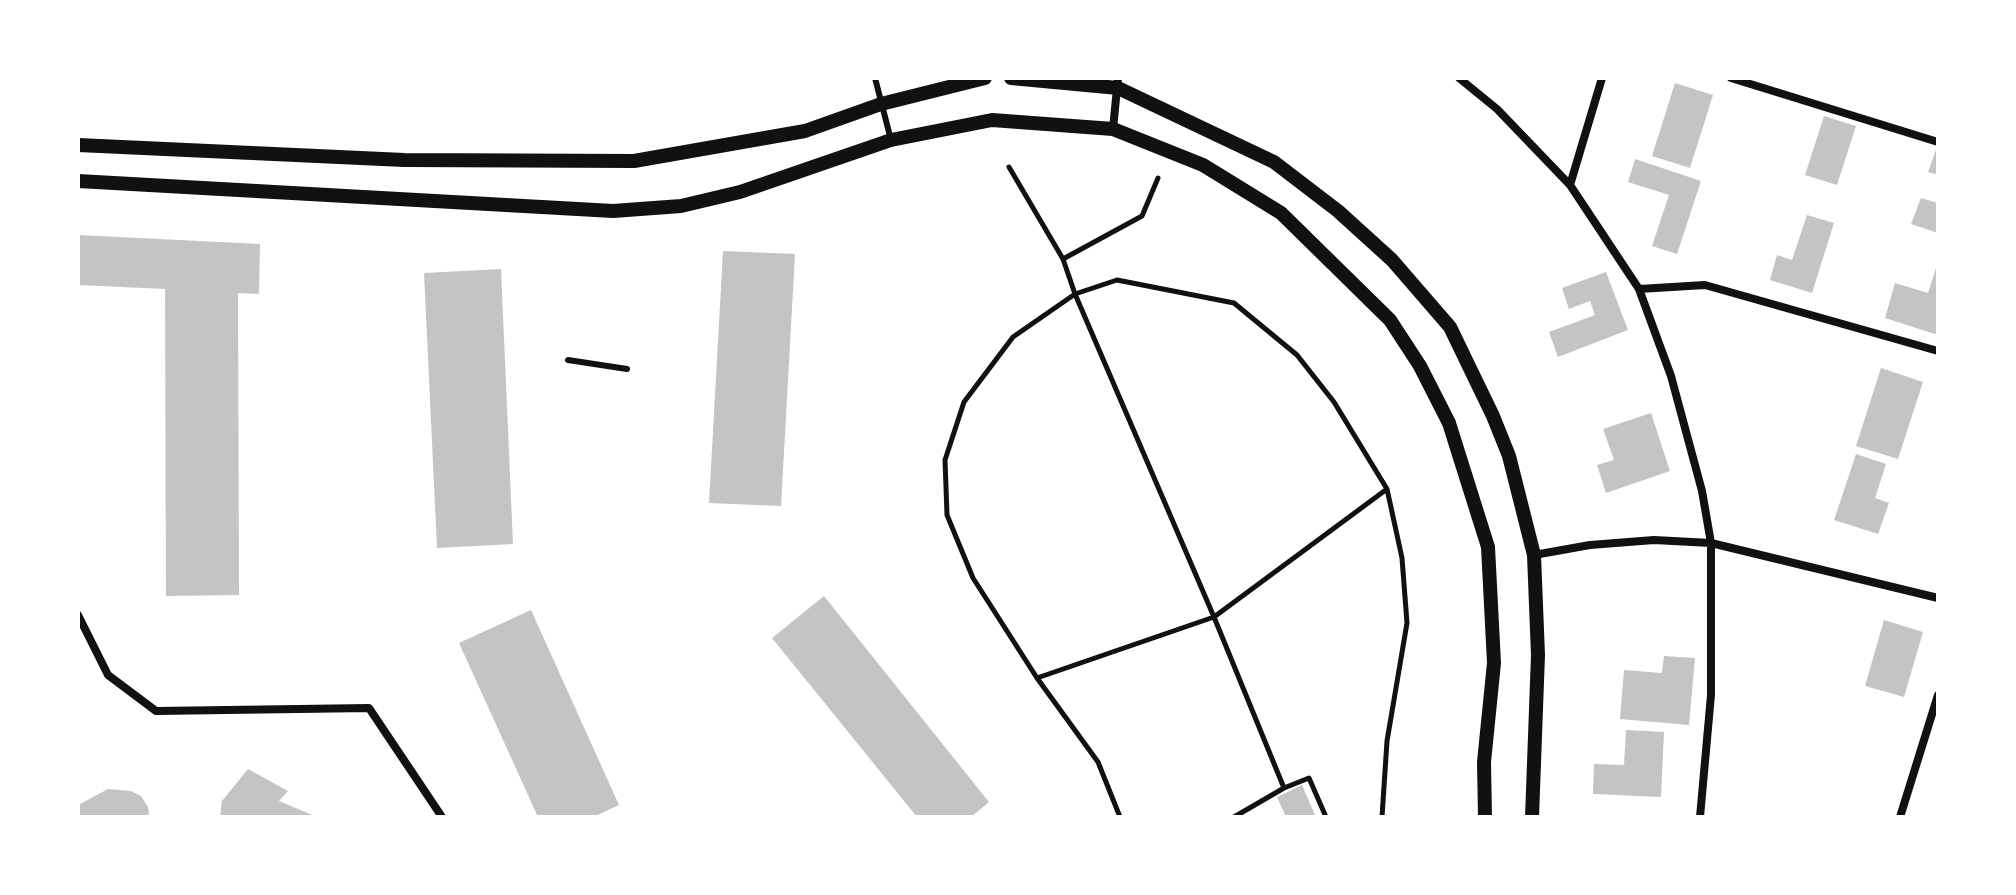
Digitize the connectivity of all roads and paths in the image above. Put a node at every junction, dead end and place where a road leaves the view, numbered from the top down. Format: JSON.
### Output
{"nodes":[{"id":1,"x":875,"y":78,"type":"edge"},
{"id":2,"x":985,"y":78,"type":"edge"},
{"id":3,"x":1011,"y":78,"type":"edge"},
{"id":4,"x":1459,"y":78,"type":"edge"},
{"id":5,"x":1602,"y":78,"type":"edge"},
{"id":6,"x":1731,"y":78,"type":"edge"},
{"id":7,"x":1118,"y":83,"type":"edge"},
{"id":8,"x":881,"y":104,"type":"junction"},
{"id":9,"x":1113,"y":129,"type":"junction"},
{"id":10,"x":891,"y":140,"type":"junction"},
{"id":11,"x":1938,"y":142,"type":"edge"},
{"id":12,"x":78,"y":145,"type":"edge"},
{"id":13,"x":1009,"y":167,"type":"dead end"},
{"id":14,"x":1158,"y":178,"type":"dead end"},
{"id":15,"x":78,"y":181,"type":"edge"},
{"id":16,"x":1570,"y":185,"type":"junction"},
{"id":17,"x":1063,"y":259,"type":"junction"},
{"id":18,"x":1639,"y":289,"type":"junction"},
{"id":19,"x":1075,"y":294,"type":"junction"},
{"id":20,"x":1938,"y":351,"type":"edge"},
{"id":21,"x":568,"y":360,"type":"dead end"},
{"id":22,"x":627,"y":369,"type":"dead end"},
{"id":23,"x":1387,"y":489,"type":"junction"},
{"id":24,"x":1711,"y":543,"type":"junction"},
{"id":25,"x":1534,"y":555,"type":"junction"},
{"id":26,"x":1938,"y":598,"type":"edge"},
{"id":27,"x":78,"y":615,"type":"edge"},
{"id":28,"x":1214,"y":617,"type":"junction"},
{"id":29,"x":1037,"y":678,"type":"junction"},
{"id":30,"x":1938,"y":695,"type":"edge"},
{"id":31,"x":1284,"y":788,"type":"junction"},
{"id":32,"x":442,"y":817,"type":"edge"},
{"id":33,"x":1120,"y":817,"type":"edge"},
{"id":34,"x":1234,"y":817,"type":"edge"},
{"id":35,"x":1326,"y":817,"type":"edge"},
{"id":36,"x":1382,"y":817,"type":"edge"},
{"id":37,"x":1485,"y":817,"type":"edge"},
{"id":38,"x":1532,"y":817,"type":"edge"},
{"id":39,"x":1700,"y":817,"type":"edge"},
{"id":40,"x":1900,"y":817,"type":"edge"}],
"edges":[{"from":1,"to":8,"type":"lane"},
{"from":2,"to":8,"type":"street"},
{"from":3,"to":7,"type":"street"},
{"from":4,"to":16,"type":"street"},
{"from":5,"to":16,"type":"street"},
{"from":6,"to":11,"type":"street"},
{"from":7,"to":9,"type":"street"},
{"from":7,"to":25,"type":"street"},
{"from":8,"to":10,"type":"lane"},
{"from":8,"to":12,"type":"street"},
{"from":9,"to":10,"type":"street"},
{"from":9,"to":37,"type":"street"},
{"from":10,"to":15,"type":"street"},
{"from":13,"to":17,"type":"path"},
{"from":14,"to":17,"type":"path"},
{"from":16,"to":18,"type":"street"},
{"from":17,"to":19,"type":"path"},
{"from":18,"to":20,"type":"street"},
{"from":18,"to":24,"type":"street"},
{"from":19,"to":23,"type":"path"},
{"from":19,"to":28,"type":"path"},
{"from":19,"to":29,"type":"path"},
{"from":21,"to":22,"type":"lane"},
{"from":23,"to":28,"type":"path"},
{"from":23,"to":36,"type":"path"},
{"from":24,"to":25,"type":"street"},
{"from":24,"to":26,"type":"street"},
{"from":24,"to":39,"type":"street"},
{"from":25,"to":38,"type":"street"},
{"from":27,"to":32,"type":"street"},
{"from":28,"to":29,"type":"path"},
{"from":28,"to":31,"type":"path"},
{"from":29,"to":33,"type":"path"},
{"from":30,"to":40,"type":"street"},
{"from":31,"to":34,"type":"path"},
{"from":31,"to":35,"type":"path"}]}
